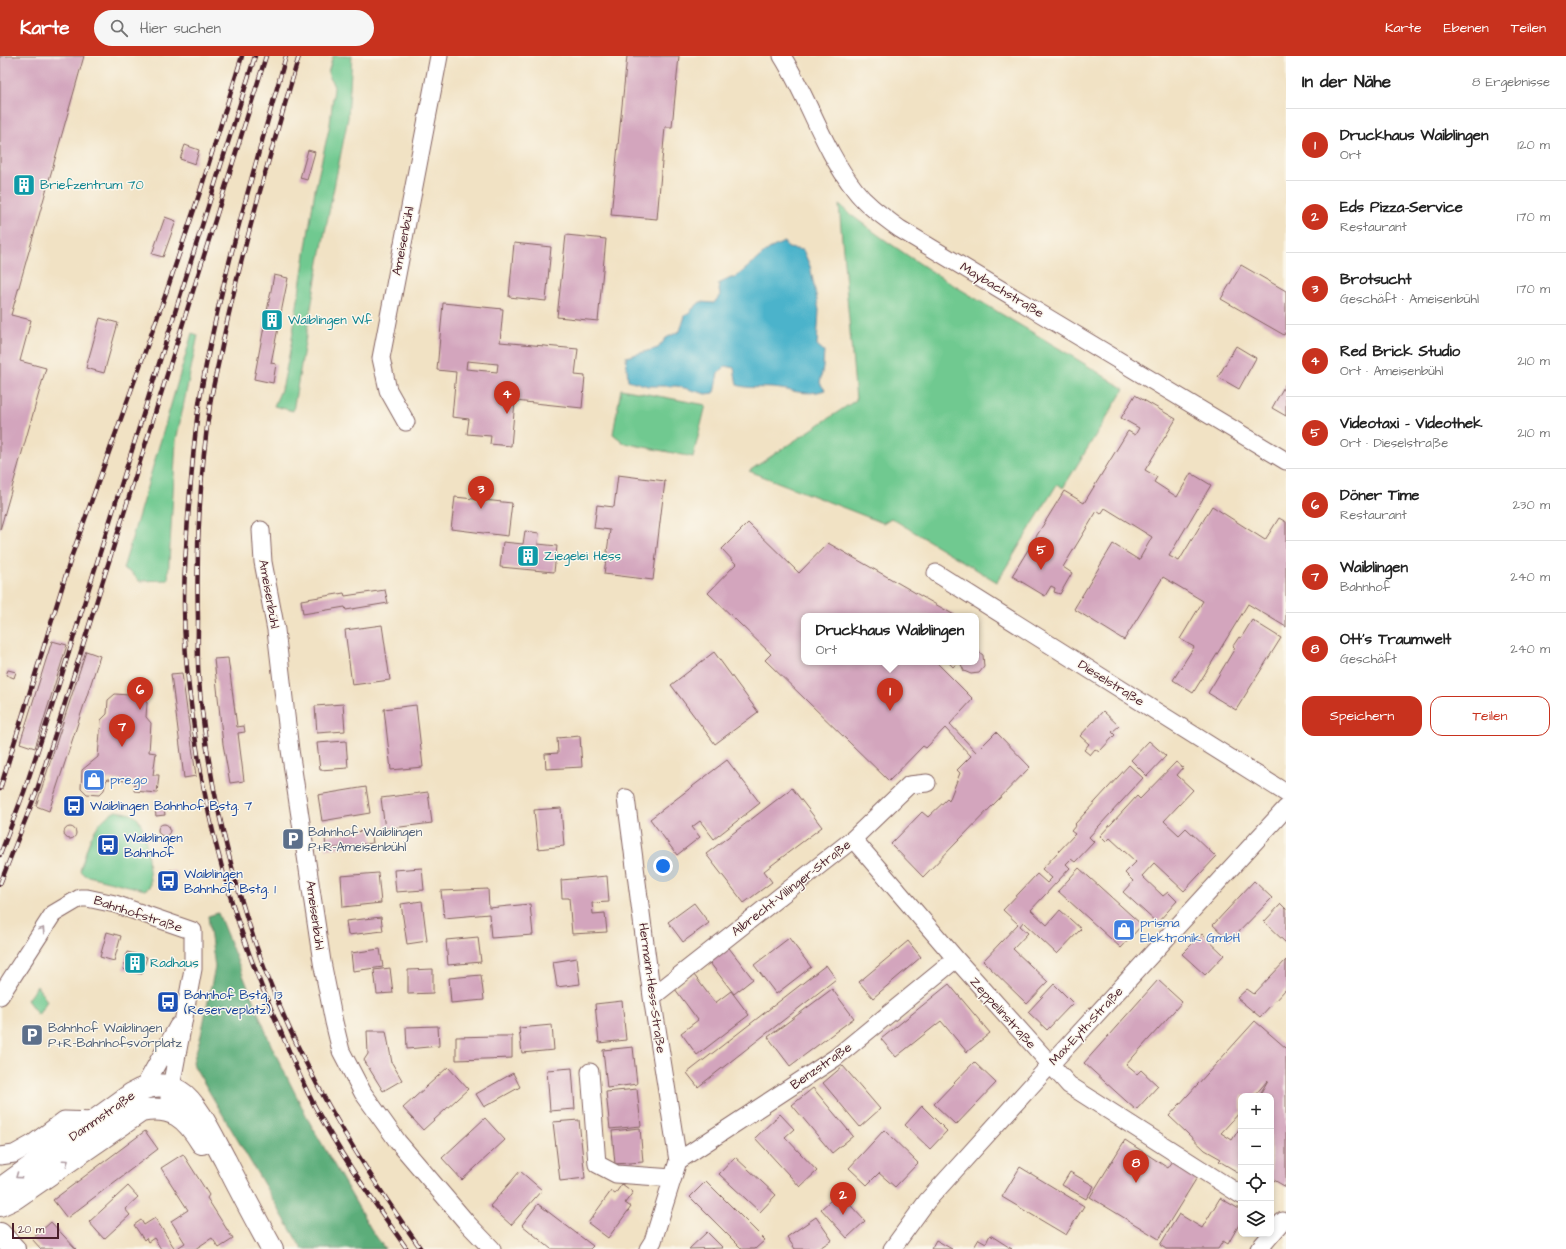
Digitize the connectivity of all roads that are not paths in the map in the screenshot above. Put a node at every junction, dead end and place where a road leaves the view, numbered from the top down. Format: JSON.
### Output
{"nodes":[{"id":1,"x":438,"y":56,"type":"edge"},
{"id":2,"x":782,"y":56,"type":"edge"},
{"id":3,"x":406,"y":422,"type":"dead end"},
{"id":4,"x":1286,"y":461,"type":"edge"},
{"id":5,"x":261,"y":530,"type":"dead end"},
{"id":6,"x":936,"y":573,"type":"dead end"},
{"id":7,"x":927,"y":782,"type":"dead end"},
{"id":8,"x":1286,"y":793,"type":"edge"},
{"id":9,"x":626,"y":798,"type":"dead end"},
{"id":10,"x":1286,"y":808,"type":"edge"},
{"id":11,"x":853,"y":839,"type":"junction"},
{"id":12,"x":956,"y":959,"type":"junction"},
{"id":13,"x":0,"y":996,"type":"edge"},
{"id":14,"x":652,"y":997,"type":"junction"},
{"id":15,"x":185,"y":1016,"type":"junction"},
{"id":16,"x":1050,"y":1065,"type":"junction"},
{"id":17,"x":590,"y":1072,"type":"dead end"},
{"id":18,"x":144,"y":1087,"type":"junction"},
{"id":19,"x":172,"y":1088,"type":"junction"},
{"id":20,"x":166,"y":1110,"type":"junction"},
{"id":21,"x":95,"y":1121,"type":"junction"},
{"id":22,"x":0,"y":1156,"type":"edge"},
{"id":23,"x":678,"y":1162,"type":"junction"},
{"id":24,"x":673,"y":1178,"type":"junction"},
{"id":25,"x":0,"y":1192,"type":"edge"},
{"id":26,"x":1238,"y":1193,"type":"edge"},
{"id":27,"x":0,"y":1205,"type":"edge"},
{"id":28,"x":1280,"y":1219,"type":"edge"},
{"id":29,"x":0,"y":1234,"type":"edge"},
{"id":30,"x":14,"y":1249,"type":"edge"},
{"id":31,"x":260,"y":1249,"type":"edge"},
{"id":32,"x":272,"y":1249,"type":"edge"},
{"id":33,"x":492,"y":1249,"type":"edge"},
{"id":34,"x":648,"y":1249,"type":"edge"},
{"id":35,"x":892,"y":1249,"type":"edge"},
{"id":36,"x":1259,"y":1249,"type":"edge"}],
"edges":[{"from":1,"to":3,"type":"street","name":"Ameisenbühl"},
{"from":2,"to":4,"type":"street","name":"Maybachstraße"},
{"from":5,"to":33,"type":"street","name":"Ameisenbühl"},
{"from":6,"to":8,"type":"street","name":"Dieselstraße"},
{"from":7,"to":11,"type":"street","name":"Albrecht-Villinger-Straße"},
{"from":9,"to":14,"type":"street","name":"Hermann-Hess-Straße"},
{"from":10,"to":16,"type":"street","name":"Max-Eyth-Straße"},
{"from":11,"to":12,"type":"street","name":"Zeppelinstraße"},
{"from":11,"to":14,"type":"street","name":"Albrecht-Villinger-Straße"},
{"from":12,"to":16,"type":"street","name":"Zeppelinstraße"},
{"from":12,"to":23,"type":"street","name":"Benzstraße"},
{"from":13,"to":15,"type":"street","name":"Bahnhofstraße","one_way":true},
{"from":14,"to":23,"type":"street","name":"Hermann-Hess-Straße"},
{"from":15,"to":18,"type":"street","name":"Bahnhofstraße"},
{"from":15,"to":19,"type":"street","name":"Bahnhofstraße"},
{"from":16,"to":26,"type":"street","name":"Zeppelinstraße"},
{"from":16,"to":35,"type":"street","name":"Max-Eyth-Straße"},
{"from":17,"to":24,"type":"street"},
{"from":18,"to":19,"type":"street","name":"Dammstraße"},
{"from":18,"to":21,"type":"street","name":"Dammstraße"},
{"from":19,"to":20,"type":"street","name":"Bahnhofstraße"},
{"from":19,"to":32,"type":"street","name":"Dammstraße"},
{"from":27,"to":20,"type":"street","name":"Dammstraße","one_way":true},
{"from":20,"to":31,"type":"street"},
{"from":21,"to":22,"type":"street"},
{"from":21,"to":25,"type":"street","name":"Dammstraße","one_way":true},
{"from":23,"to":24,"type":"street","name":"Hermann-Hess-Straße"},
{"from":24,"to":34,"type":"street","name":"Hermann-Hess-Straße"},
{"from":28,"to":36,"type":"street"},
{"from":29,"to":30,"type":"street"}]}
